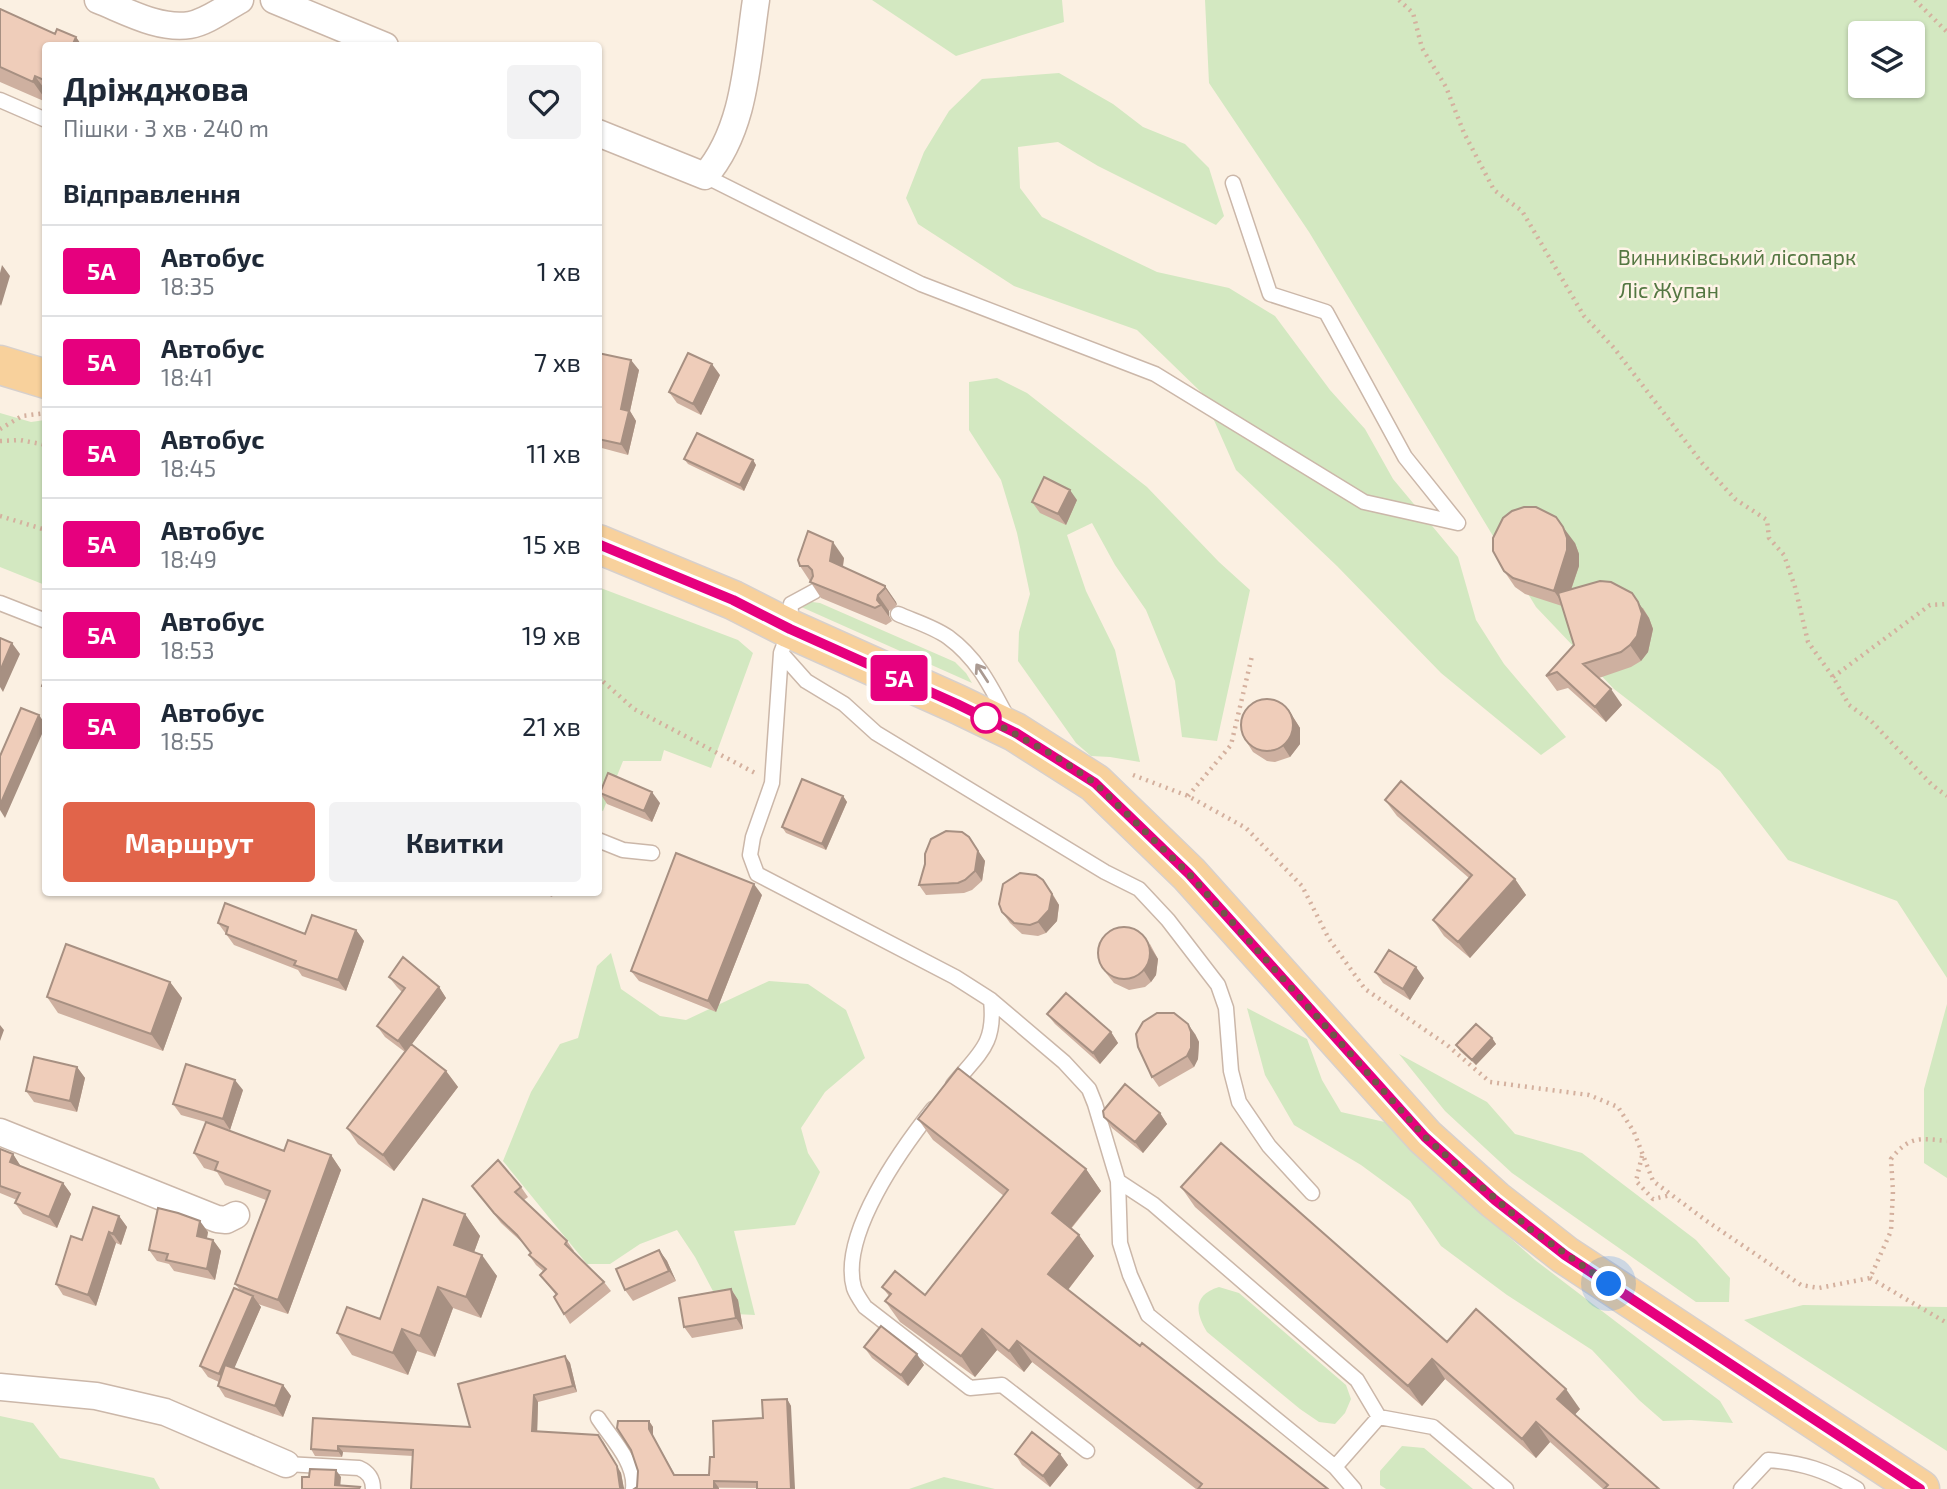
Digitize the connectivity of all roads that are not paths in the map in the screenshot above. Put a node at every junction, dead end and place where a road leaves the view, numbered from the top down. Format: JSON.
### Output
{"nodes":[{"id":1,"x":98,"y":0,"type":"edge"},
{"id":2,"x":240,"y":0,"type":"edge"},
{"id":3,"x":274,"y":0,"type":"edge"},
{"id":4,"x":757,"y":0,"type":"edge"},
{"id":5,"x":375,"y":42,"type":"edge"},
{"id":6,"x":0,"y":100,"type":"edge"},
{"id":7,"x":42,"y":118,"type":"edge"},
{"id":8,"x":602,"y":135,"type":"edge"},
{"id":9,"x":705,"y":176,"type":"junction"},
{"id":10,"x":1233,"y":183,"type":"dead end"},
{"id":11,"x":0,"y":365,"type":"edge"},
{"id":12,"x":42,"y":378,"type":"edge"},
{"id":13,"x":602,"y":546,"type":"edge"},
{"id":14,"x":816,"y":591,"type":"edge"},
{"id":15,"x":0,"y":603,"type":"edge"},
{"id":16,"x":898,"y":614,"type":"dead end"},
{"id":17,"x":42,"y":619,"type":"edge"},
{"id":18,"x":785,"y":641,"type":"junction"},
{"id":19,"x":1016,"y":733,"type":"junction"},
{"id":20,"x":602,"y":841,"type":"edge"},
{"id":21,"x":652,"y":853,"type":"dead end"},
{"id":22,"x":991,"y":1000,"type":"junction"},
{"id":23,"x":0,"y":1132,"type":"edge"},
{"id":24,"x":1118,"y":1181,"type":"junction"},
{"id":25,"x":1312,"y":1193,"type":"dead end"},
{"id":26,"x":236,"y":1215,"type":"dead end"},
{"id":27,"x":0,"y":1387,"type":"edge"},
{"id":28,"x":1379,"y":1417,"type":"junction"},
{"id":29,"x":598,"y":1418,"type":"dead end"},
{"id":30,"x":1087,"y":1451,"type":"dead end"},
{"id":31,"x":286,"y":1464,"type":"joint"},
{"id":32,"x":1335,"y":1467,"type":"junction"},
{"id":33,"x":373,"y":1489,"type":"edge"},
{"id":34,"x":633,"y":1489,"type":"edge"},
{"id":35,"x":1354,"y":1489,"type":"edge"},
{"id":36,"x":1506,"y":1489,"type":"edge"},
{"id":37,"x":1741,"y":1489,"type":"edge"},
{"id":38,"x":1857,"y":1489,"type":"edge"},
{"id":39,"x":1920,"y":1489,"type":"edge"}],
"edges":[{"from":1,"to":2,"type":"street"},
{"from":3,"to":5,"type":"street"},
{"from":4,"to":9,"type":"street"},
{"from":6,"to":7,"type":"lane"},
{"from":8,"to":9,"type":"street"},
{"from":9,"to":10,"type":"lane"},
{"from":11,"to":12,"type":"main road"},
{"from":13,"to":18,"type":"main road"},
{"from":14,"to":18,"type":"lane"},
{"from":15,"to":17,"type":"lane"},
{"from":19,"to":16,"type":"lane","one_way":true},
{"from":18,"to":19,"type":"main road"},
{"from":18,"to":22,"type":"lane"},
{"from":18,"to":25,"type":"lane"},
{"from":19,"to":39,"type":"main road"},
{"from":20,"to":21,"type":"lane"},
{"from":22,"to":24,"type":"lane"},
{"from":22,"to":30,"type":"lane"},
{"from":23,"to":26,"type":"street"},
{"from":24,"to":28,"type":"lane"},
{"from":24,"to":32,"type":"lane"},
{"from":27,"to":31,"type":"street"},
{"from":28,"to":32,"type":"lane"},
{"from":28,"to":36,"type":"lane"},
{"from":29,"to":34,"type":"lane"},
{"from":31,"to":33,"type":"lane"},
{"from":32,"to":35,"type":"lane"},
{"from":37,"to":38,"type":"lane"}]}
